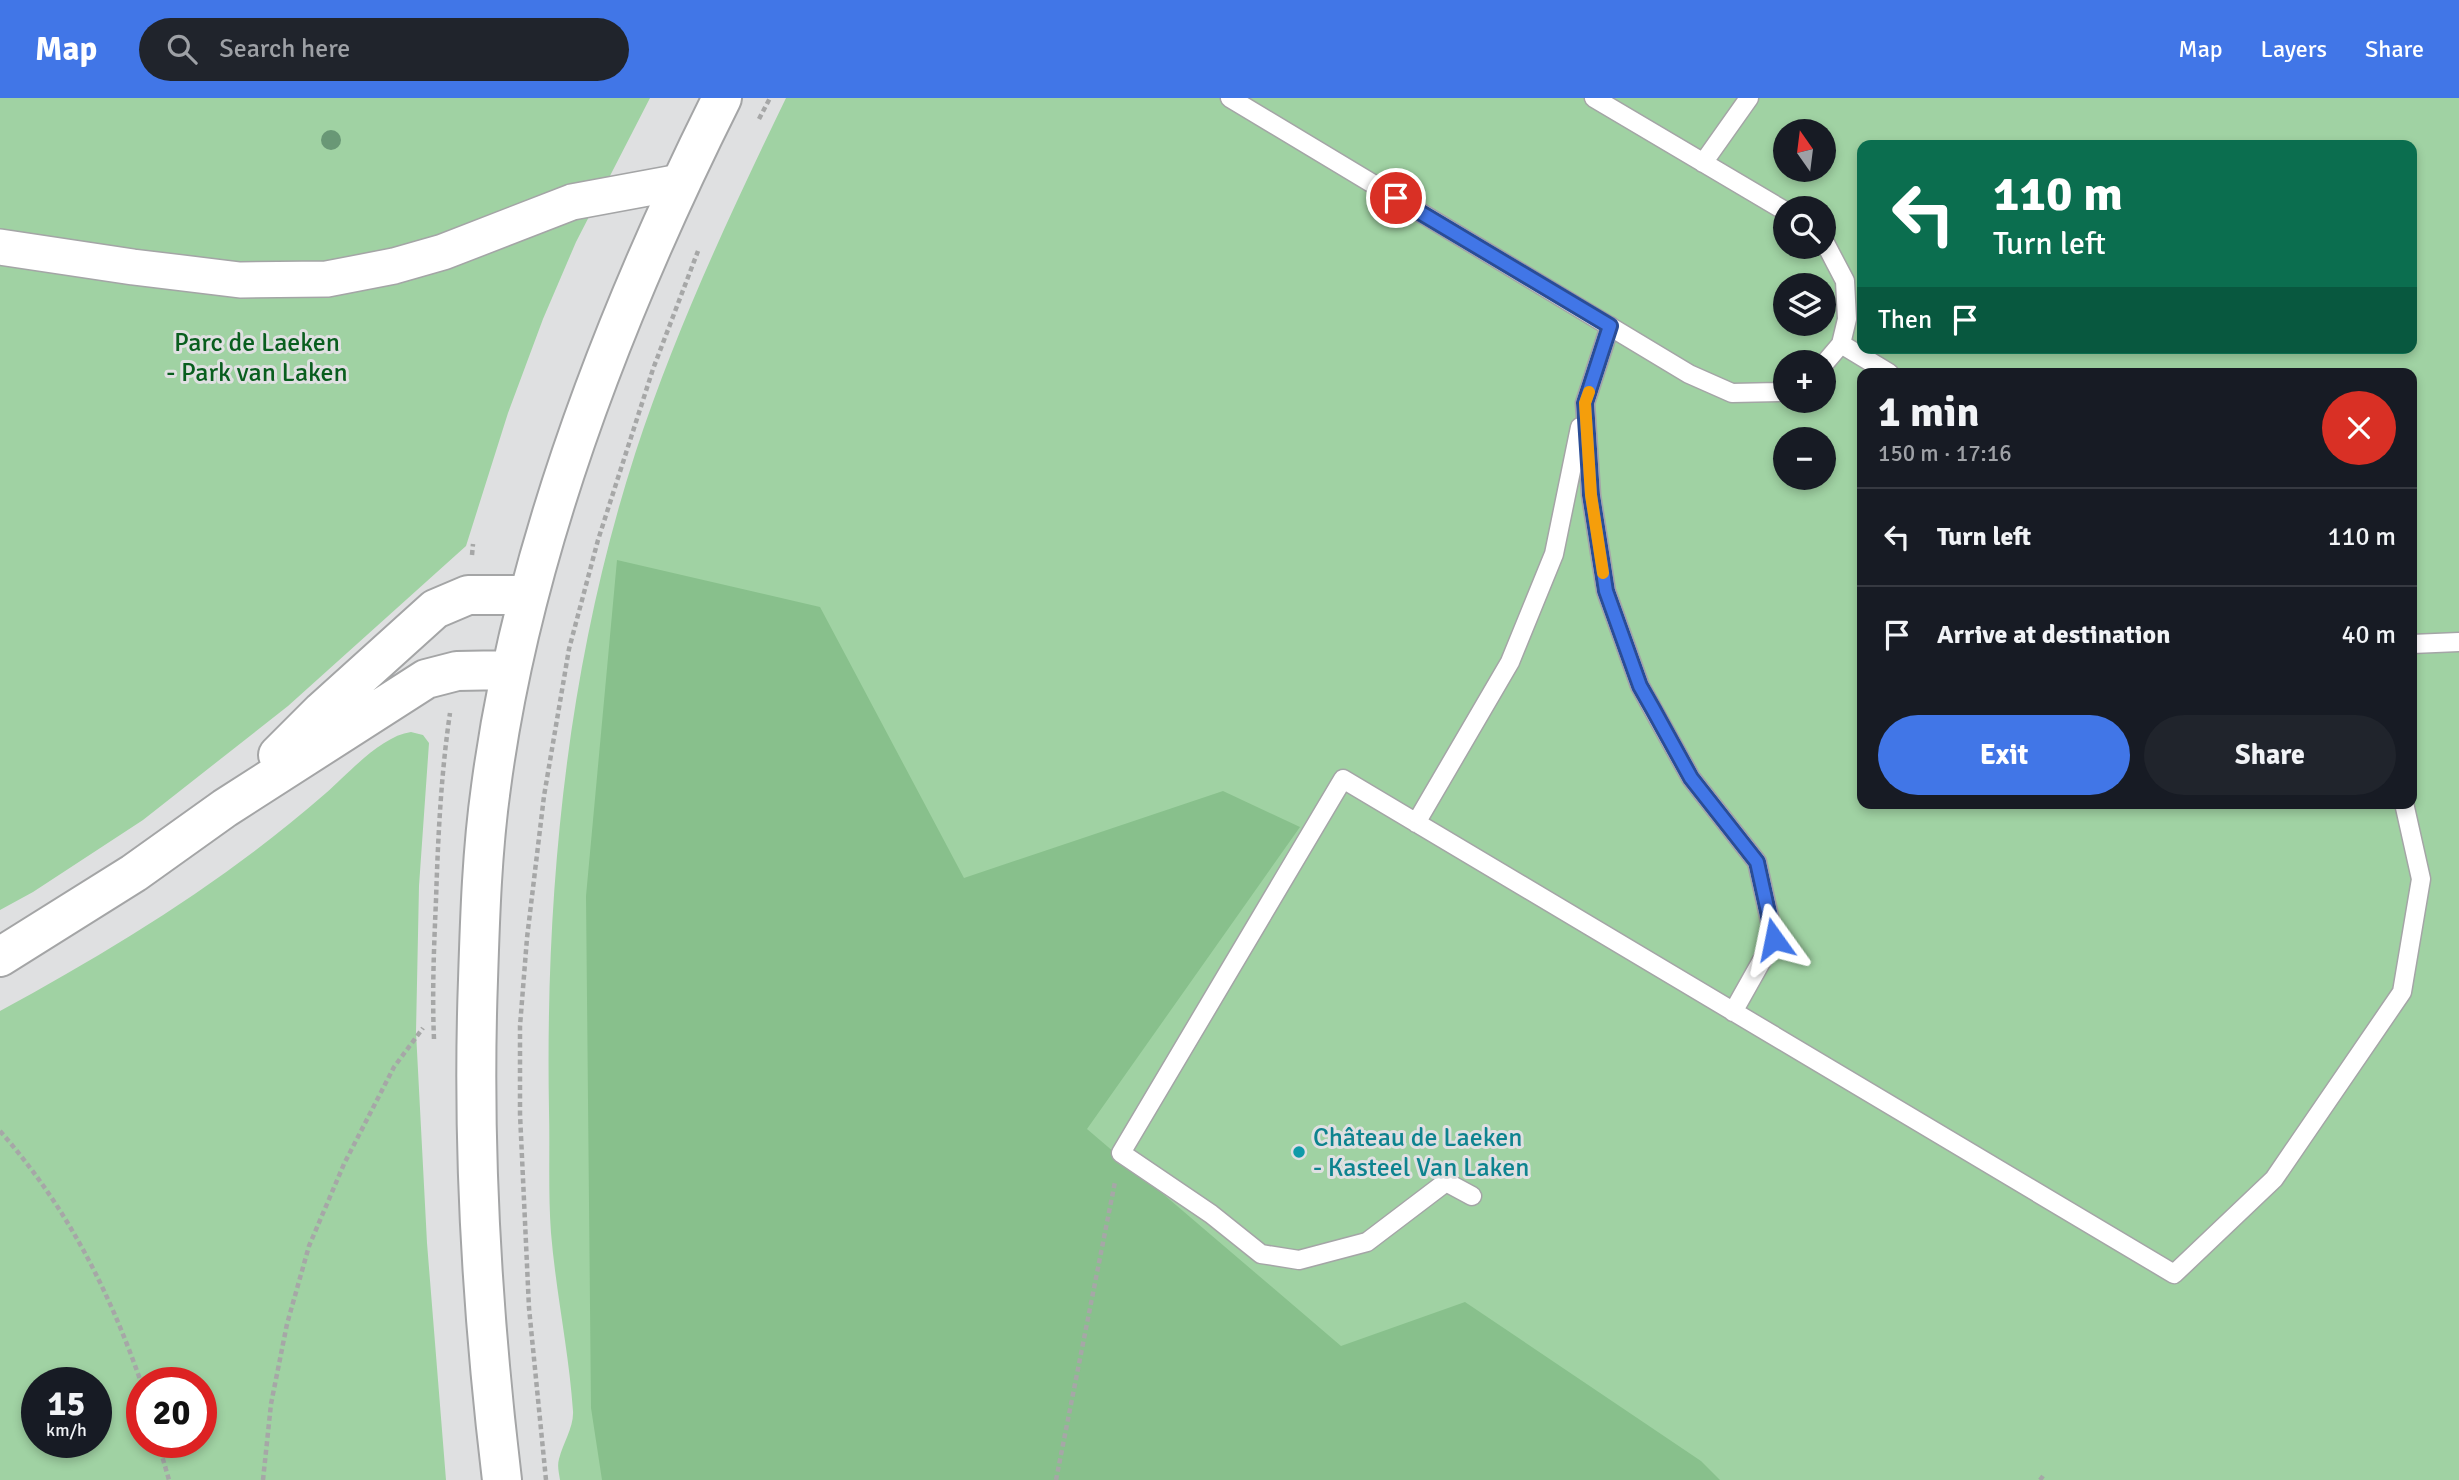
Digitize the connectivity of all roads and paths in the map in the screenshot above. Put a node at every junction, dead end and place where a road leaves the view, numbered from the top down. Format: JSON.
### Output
{"nodes":[{"id":1,"x":722,"y":98,"type":"edge"},
{"id":2,"x":770,"y":98,"type":"edge"},
{"id":3,"x":1230,"y":98,"type":"edge"},
{"id":4,"x":1594,"y":98,"type":"edge"},
{"id":5,"x":1749,"y":98,"type":"edge"},
{"id":6,"x":755,"y":127,"type":"dead end"},
{"id":7,"x":1703,"y":163,"type":"junction"},
{"id":8,"x":680,"y":182,"type":"junction"},
{"id":9,"x":1773,"y":204,"type":"edge"},
{"id":10,"x":0,"y":247,"type":"edge"},
{"id":11,"x":699,"y":248,"type":"dead end"},
{"id":12,"x":1833,"y":259,"type":"edge"},
{"id":13,"x":1610,"y":326,"type":"junction"},
{"id":14,"x":1841,"y":345,"type":"junction"},
{"id":15,"x":1836,"y":351,"type":"edge"},
{"id":16,"x":1880,"y":368,"type":"edge"},
{"id":17,"x":1773,"y":392,"type":"edge"},
{"id":18,"x":1585,"y":403,"type":"junction"},
{"id":19,"x":529,"y":595,"type":"junction"},
{"id":20,"x":2459,"y":642,"type":"edge"},
{"id":21,"x":2417,"y":645,"type":"edge"},
{"id":22,"x":511,"y":670,"type":"junction"},
{"id":23,"x":225,"y":808,"type":"junction"},
{"id":24,"x":2405,"y":809,"type":"edge"},
{"id":25,"x":1416,"y":823,"type":"junction"},
{"id":26,"x":0,"y":957,"type":"edge"},
{"id":27,"x":1733,"y":1012,"type":"junction"},
{"id":28,"x":423,"y":1028,"type":"dead end"},
{"id":29,"x":0,"y":1130,"type":"edge"},
{"id":30,"x":1121,"y":1153,"type":"junction"},
{"id":31,"x":1472,"y":1196,"type":"dead end"},
{"id":32,"x":135,"y":1367,"type":"edge"},
{"id":33,"x":163,"y":1458,"type":"edge"},
{"id":34,"x":169,"y":1480,"type":"edge"},
{"id":35,"x":263,"y":1480,"type":"edge"},
{"id":36,"x":502,"y":1480,"type":"edge"},
{"id":37,"x":546,"y":1480,"type":"edge"},
{"id":38,"x":1056,"y":1480,"type":"edge"}],
"edges":[{"from":1,"to":8,"type":"main road"},
{"from":2,"to":6,"type":"path"},
{"from":3,"to":13,"type":"lane"},
{"from":4,"to":7,"type":"lane"},
{"from":5,"to":7,"type":"lane"},
{"from":7,"to":9,"type":"lane"},
{"from":8,"to":10,"type":"street"},
{"from":8,"to":19,"type":"main road"},
{"from":11,"to":37,"type":"path"},
{"from":12,"to":14,"type":"lane"},
{"from":13,"to":17,"type":"lane"},
{"from":13,"to":18,"type":"lane"},
{"from":14,"to":15,"type":"lane"},
{"from":14,"to":16,"type":"lane"},
{"from":18,"to":25,"type":"lane"},
{"from":18,"to":27,"type":"lane"},
{"from":19,"to":22,"type":"main road"},
{"from":19,"to":23,"type":"main road"},
{"from":20,"to":21,"type":"lane"},
{"from":22,"to":23,"type":"main road"},
{"from":22,"to":36,"type":"main road"},
{"from":23,"to":26,"type":"main road"},
{"from":24,"to":27,"type":"lane"},
{"from":25,"to":27,"type":"lane"},
{"from":25,"to":30,"type":"lane"},
{"from":28,"to":35,"type":"path"},
{"from":29,"to":32,"type":"path"},
{"from":30,"to":31,"type":"lane"},
{"from":30,"to":38,"type":"path"},
{"from":33,"to":34,"type":"path"}]}
